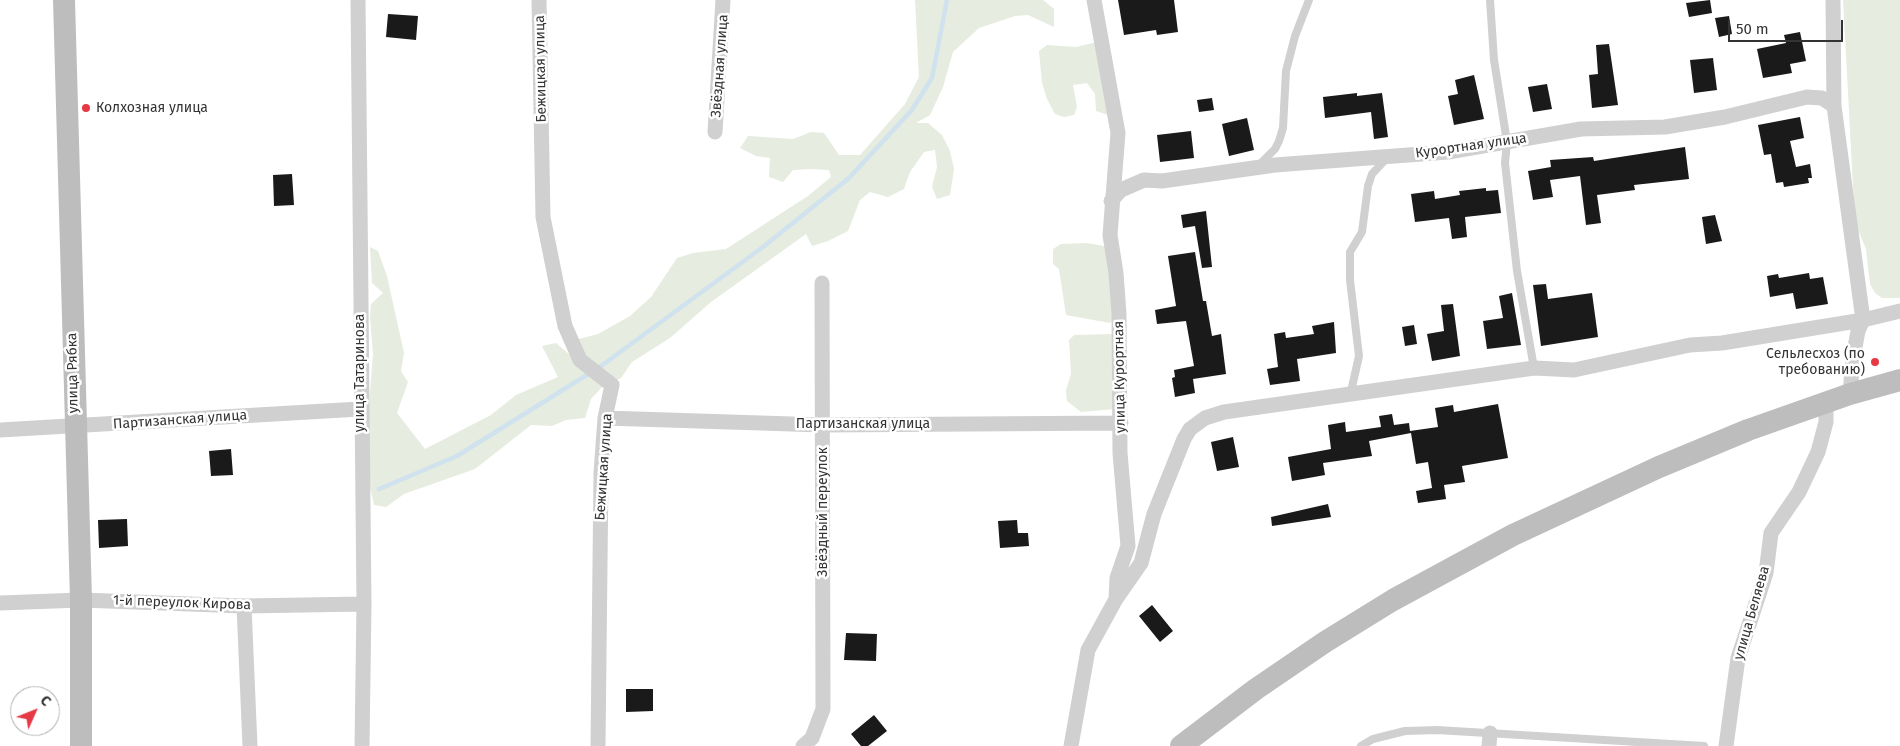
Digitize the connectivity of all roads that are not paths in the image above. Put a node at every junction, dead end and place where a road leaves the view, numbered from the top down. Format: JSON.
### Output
{"nodes":[{"id":1,"x":64,"y":0,"type":"edge"},
{"id":2,"x":358,"y":0,"type":"edge"},
{"id":3,"x":539,"y":0,"type":"edge"},
{"id":4,"x":724,"y":0,"type":"edge"},
{"id":5,"x":1094,"y":0,"type":"edge"},
{"id":6,"x":1309,"y":0,"type":"edge"},
{"id":7,"x":1490,"y":0,"type":"edge"},
{"id":8,"x":1833,"y":0,"type":"edge"},
{"id":9,"x":1834,"y":106,"type":"junction"},
{"id":10,"x":715,"y":132,"type":"dead end"},
{"id":11,"x":1507,"y":142,"type":"junction"},
{"id":12,"x":1390,"y":156,"type":"junction"},
{"id":13,"x":1256,"y":168,"type":"junction"},
{"id":14,"x":1111,"y":201,"type":"junction"},
{"id":15,"x":822,"y":283,"type":"dead end"},
{"id":16,"x":1900,"y":311,"type":"edge"},
{"id":17,"x":1863,"y":320,"type":"junction"},
{"id":18,"x":1534,"y":368,"type":"junction"},
{"id":19,"x":1900,"y":380,"type":"edge"},
{"id":20,"x":1850,"y":394,"type":"junction"},
{"id":21,"x":1350,"y":396,"type":"junction"},
{"id":22,"x":1826,"y":404,"type":"junction"},
{"id":23,"x":360,"y":409,"type":"junction"},
{"id":24,"x":606,"y":418,"type":"junction"},
{"id":25,"x":1121,"y":423,"type":"junction"},
{"id":26,"x":823,"y":425,"type":"junction"},
{"id":27,"x":74,"y":427,"type":"junction"},
{"id":28,"x":0,"y":430,"type":"edge"},
{"id":29,"x":81,"y":600,"type":"junction"},
{"id":30,"x":1116,"y":600,"type":"junction"},
{"id":31,"x":0,"y":603,"type":"edge"},
{"id":32,"x":364,"y":604,"type":"junction"},
{"id":33,"x":244,"y":606,"type":"junction"},
{"id":34,"x":1490,"y":740,"type":"edge"},
{"id":35,"x":807,"y":742,"type":"edge"},
{"id":36,"x":81,"y":746,"type":"edge"},
{"id":37,"x":250,"y":746,"type":"edge"},
{"id":38,"x":362,"y":746,"type":"edge"},
{"id":39,"x":598,"y":746,"type":"edge"},
{"id":40,"x":1071,"y":746,"type":"edge"},
{"id":41,"x":1181,"y":746,"type":"edge"},
{"id":42,"x":1361,"y":746,"type":"edge"},
{"id":43,"x":1704,"y":746,"type":"edge"},
{"id":44,"x":1726,"y":746,"type":"edge"}],
"edges":[{"from":1,"to":27,"type":"main road","name":"улица Рябка"},
{"from":2,"to":23,"type":"street","name":"улица Татаринова"},
{"from":3,"to":24,"type":"street","name":"Бежицкая улица"},
{"from":4,"to":10,"type":"street","name":"Звёздная улица"},
{"from":5,"to":14,"type":"street","name":"улица Курортная"},
{"from":6,"to":13,"type":"lane"},
{"from":7,"to":11,"type":"lane"},
{"from":8,"to":9,"type":"street"},
{"from":9,"to":11,"type":"street","name":"Курортная улица"},
{"from":9,"to":17,"type":"street"},
{"from":11,"to":12,"type":"street","name":"Курортная улица"},
{"from":11,"to":18,"type":"lane"},
{"from":12,"to":13,"type":"street","name":"Курортная улица"},
{"from":12,"to":21,"type":"lane"},
{"from":13,"to":14,"type":"street","name":"Курортная улица"},
{"from":14,"to":25,"type":"street","name":"улица Курортная"},
{"from":15,"to":26,"type":"street","name":"Звёздный переулок"},
{"from":16,"to":17,"type":"street"},
{"from":17,"to":18,"type":"street"},
{"from":17,"to":20,"type":"street"},
{"from":18,"to":21,"type":"street"},
{"from":19,"to":20,"type":"main road"},
{"from":20,"to":22,"type":"main road"},
{"from":21,"to":30,"type":"street"},
{"from":22,"to":41,"type":"main road"},
{"from":22,"to":44,"type":"street","name":"улица Беляева"},
{"from":23,"to":27,"type":"street","name":"Партизанская улица"},
{"from":23,"to":32,"type":"street","name":"улица Татаринова"},
{"from":24,"to":26,"type":"street","name":"Партизанская улица"},
{"from":24,"to":39,"type":"street","name":"Бежицкая улица"},
{"from":25,"to":26,"type":"street","name":"Партизанская улица"},
{"from":25,"to":30,"type":"street","name":"улица Курортная"},
{"from":26,"to":35,"type":"street","name":"Звёздный переулок"},
{"from":27,"to":28,"type":"street","name":"Партизанская улица"},
{"from":27,"to":29,"type":"main road","name":"улица Рябка"},
{"from":29,"to":31,"type":"street","name":"1-й переулок Кирова"},
{"from":29,"to":33,"type":"street","name":"1-й переулок Кирова"},
{"from":29,"to":36,"type":"main road","name":"улица Рябка"},
{"from":30,"to":40,"type":"street","name":"улица Курортная"},
{"from":32,"to":33,"type":"street","name":"1-й переулок Кирова"},
{"from":32,"to":38,"type":"street","name":"улица Татаринова"},
{"from":33,"to":37,"type":"street"},
{"from":34,"to":42,"type":"lane"},
{"from":34,"to":43,"type":"lane"}]}
